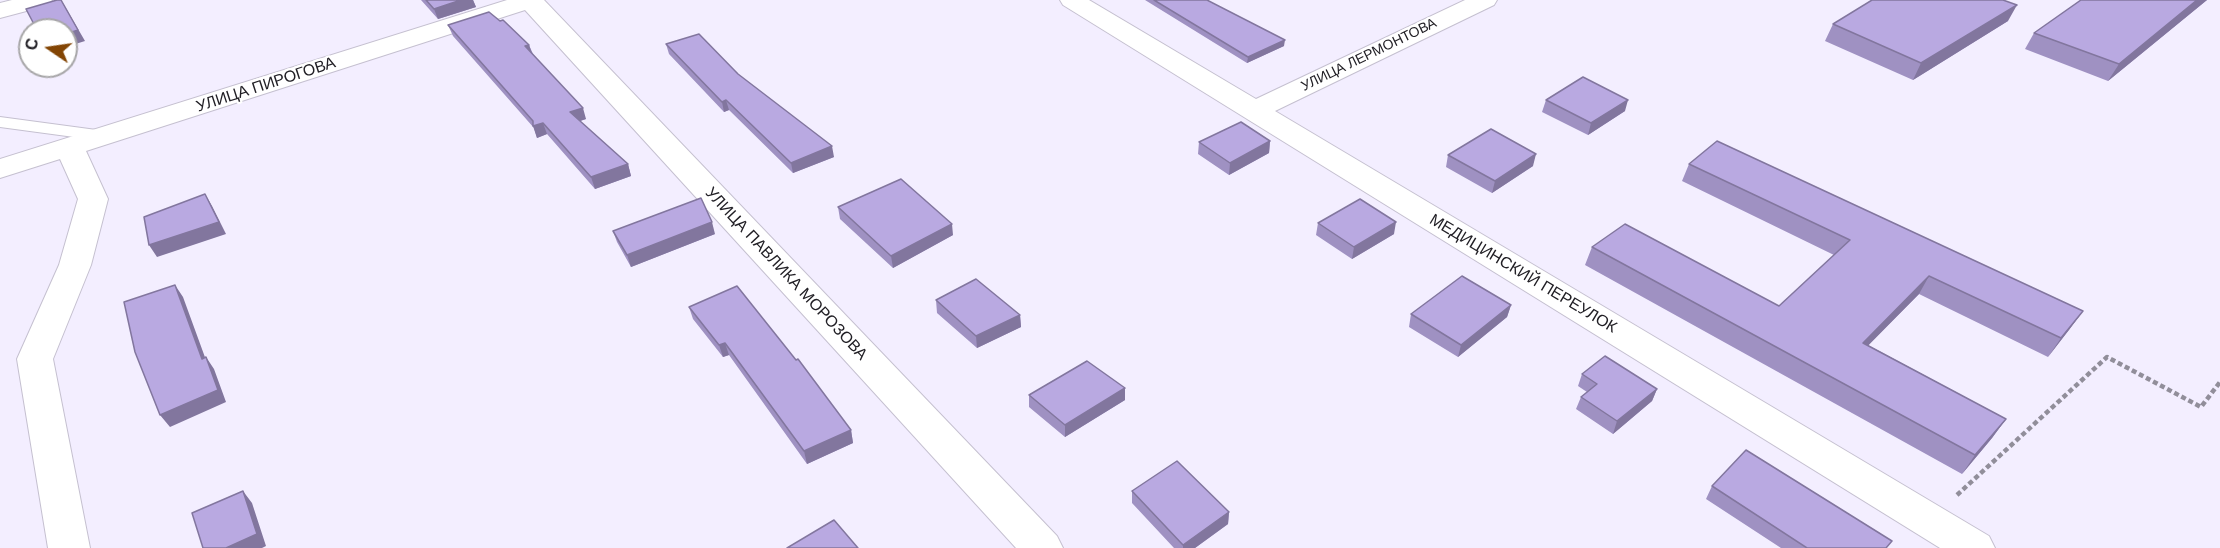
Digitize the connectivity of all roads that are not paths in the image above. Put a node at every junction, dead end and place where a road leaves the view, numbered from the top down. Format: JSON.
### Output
{"nodes":[{"id":1,"x":40,"y":0,"type":"edge"},
{"id":2,"x":530,"y":0,"type":"edge"},
{"id":3,"x":1072,"y":0,"type":"edge"},
{"id":4,"x":1485,"y":0,"type":"edge"},
{"id":5,"x":0,"y":11,"type":"edge"},
{"id":6,"x":1253,"y":111,"type":"junction"},
{"id":7,"x":0,"y":122,"type":"edge"},
{"id":8,"x":104,"y":136,"type":"junction"},
{"id":9,"x":69,"y":147,"type":"junction"},
{"id":10,"x":0,"y":169,"type":"edge"},
{"id":11,"x":69,"y":548,"type":"edge"},
{"id":12,"x":1042,"y":548,"type":"edge"},
{"id":13,"x":1974,"y":548,"type":"edge"}],
"edges":[{"from":1,"to":5,"type":"street"},
{"from":2,"to":8,"type":"street","name":"УЛИЦА ПИРОГОВА"},
{"from":2,"to":12,"type":"street","name":"УЛИЦА ПАВЛИКА МОРОЗОВА"},
{"from":3,"to":6,"type":"street","name":"МЕДИЦИНСКИЙ ПЕРЕУЛОК"},
{"from":4,"to":6,"type":"street","name":"УЛИЦА ЛЕРМОНТОВА"},
{"from":6,"to":13,"type":"street","name":"МЕДИЦИНСКИЙ ПЕРЕУЛОК"},
{"from":7,"to":8,"type":"lane"},
{"from":8,"to":9,"type":"street","name":"УЛИЦА ПИРОГОВА"},
{"from":9,"to":10,"type":"street","name":"УЛИЦА ПИРОГОВА"},
{"from":9,"to":11,"type":"street"}]}
